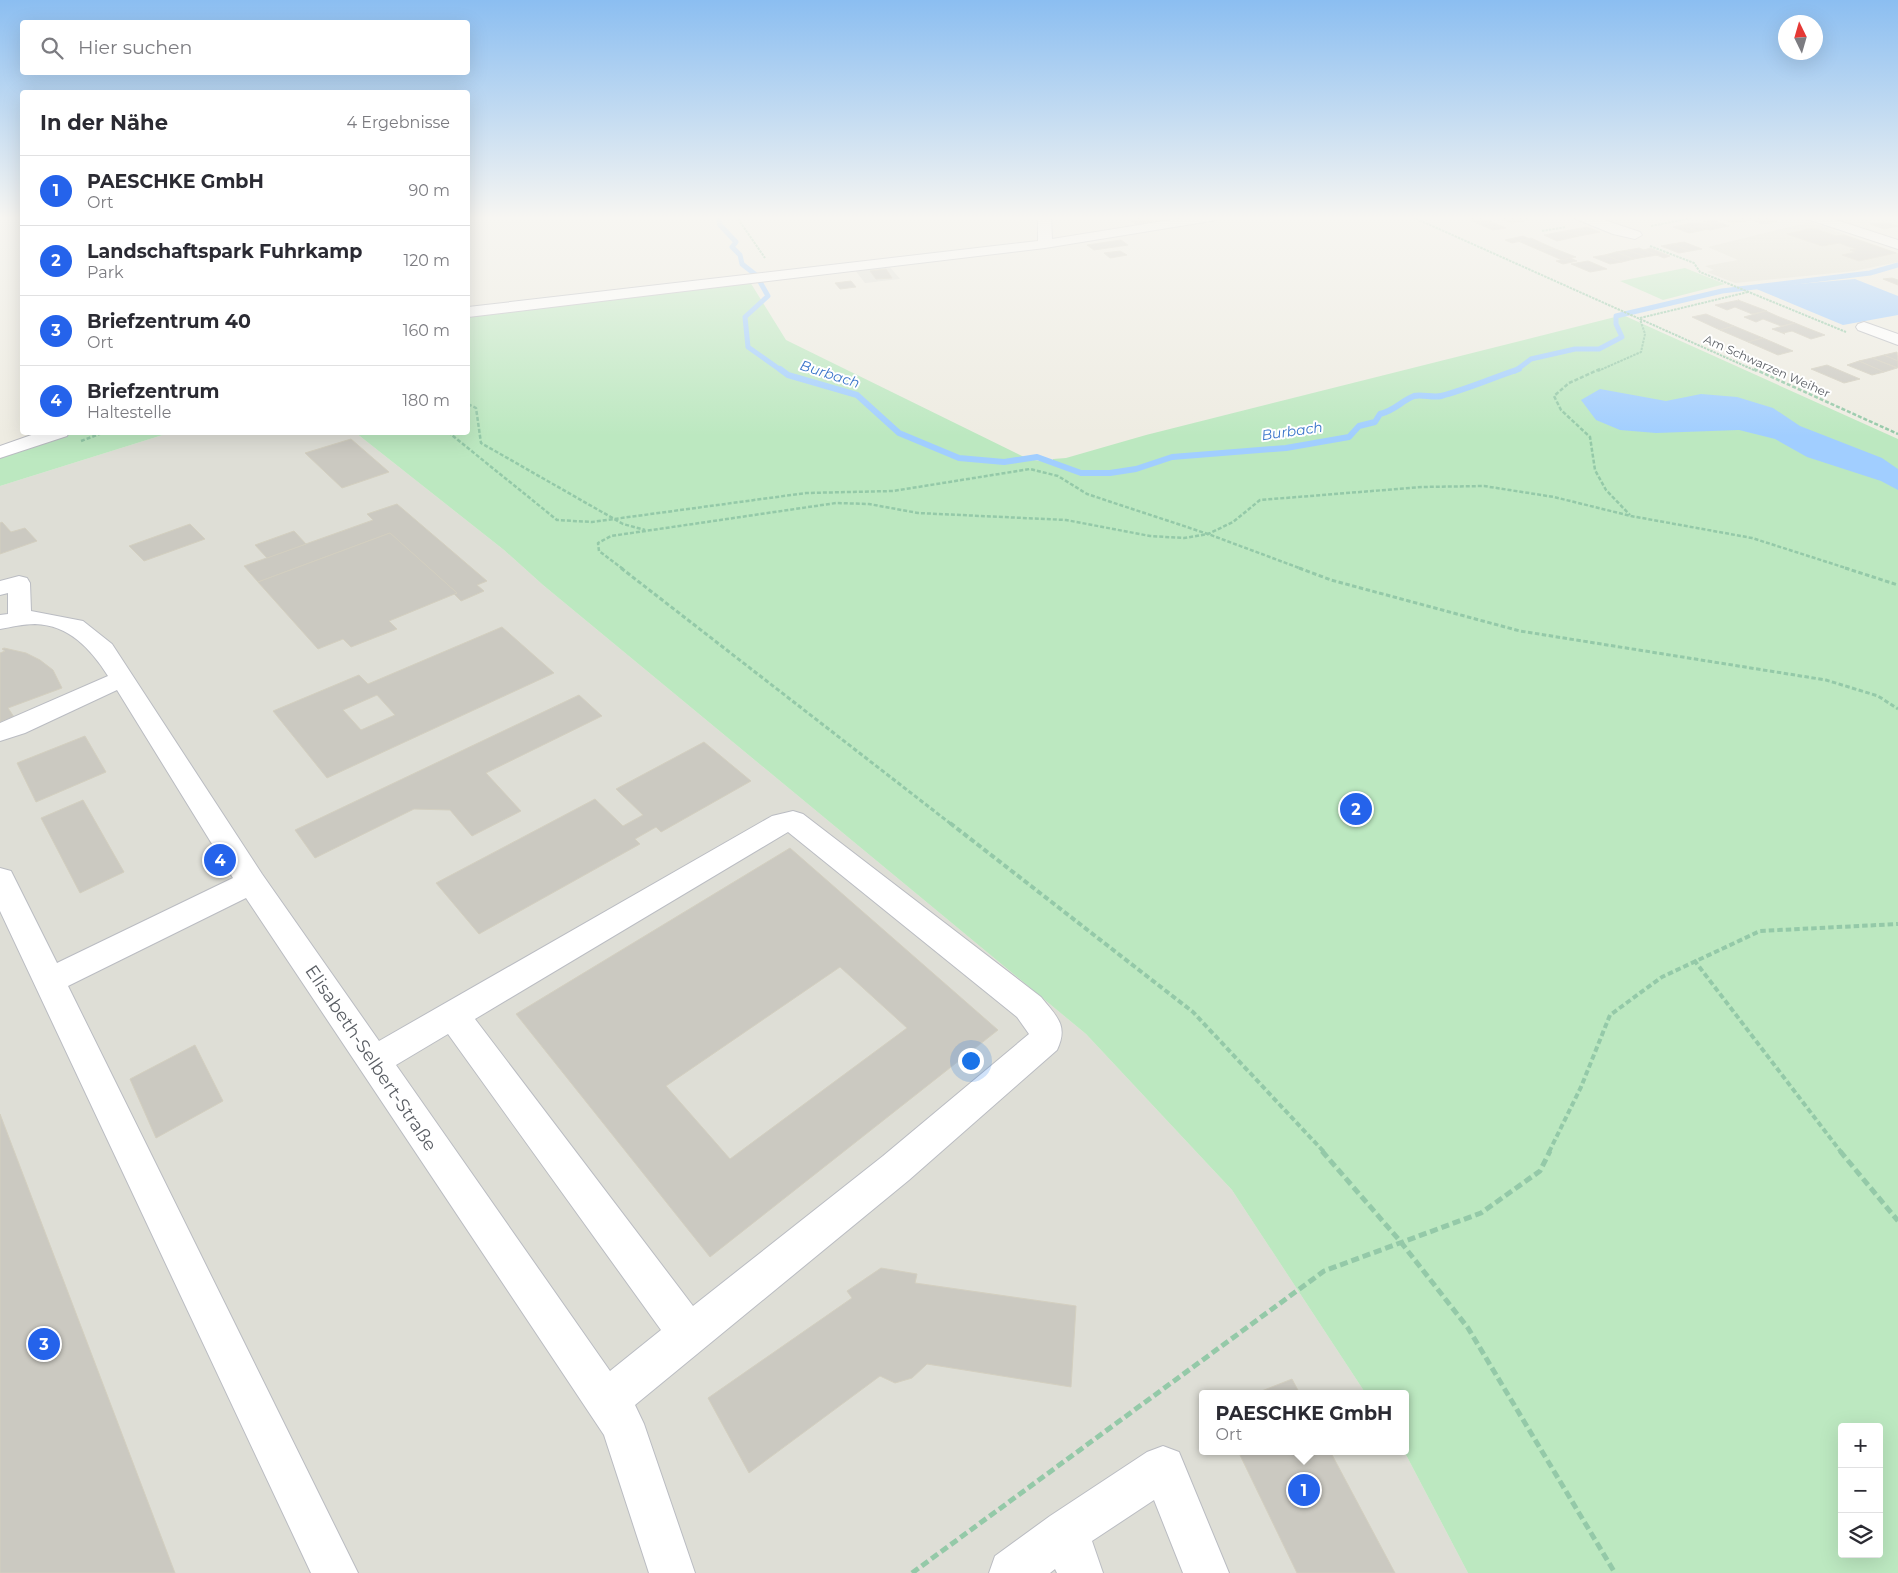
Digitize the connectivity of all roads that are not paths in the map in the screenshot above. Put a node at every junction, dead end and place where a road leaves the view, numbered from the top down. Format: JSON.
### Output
{"nodes":[{"id":1,"x":656,"y":289,"type":"edge"},
{"id":2,"x":470,"y":312,"type":"edge"},
{"id":3,"x":1864,"y":328,"type":"road end"},
{"id":4,"x":1898,"y":340,"type":"edge"},
{"id":5,"x":51,"y":435,"type":"edge"},
{"id":6,"x":0,"y":452,"type":"edge"},
{"id":7,"x":0,"y":588,"type":"edge"},
{"id":8,"x":10,"y":620,"type":"edge"},
{"id":9,"x":122,"y":679,"type":"junction"},
{"id":10,"x":0,"y":733,"type":"edge"},
{"id":11,"x":0,"y":879,"type":"edge"},
{"id":12,"x":251,"y":882,"type":"junction"},
{"id":13,"x":49,"y":981,"type":"junction"},
{"id":14,"x":453,"y":1015,"type":"junction"},
{"id":15,"x":374,"y":1061,"type":"junction"},
{"id":16,"x":689,"y":1334,"type":"junction"},
{"id":17,"x":606,"y":1401,"type":"junction"},
{"id":18,"x":1073,"y":1553,"type":"edge"},
{"id":19,"x":335,"y":1573,"type":"edge"},
{"id":20,"x":672,"y":1573,"type":"edge"},
{"id":21,"x":1012,"y":1573,"type":"edge"},
{"id":22,"x":1206,"y":1573,"type":"edge"}],
"edges":[{"from":1,"to":2,"type":"street"},
{"from":3,"to":4,"type":"street"},
{"from":5,"to":6,"type":"street"},
{"from":7,"to":8,"type":"street"},
{"from":8,"to":9,"type":"street","name":"Elisabeth-Selbert-Straße"},
{"from":9,"to":10,"type":"street"},
{"from":9,"to":12,"type":"street","name":"Elisabeth-Selbert-Straße"},
{"from":11,"to":13,"type":"street"},
{"from":12,"to":13,"type":"street"},
{"from":12,"to":15,"type":"street","name":"Elisabeth-Selbert-Straße"},
{"from":13,"to":19,"type":"street"},
{"from":14,"to":15,"type":"street"},
{"from":14,"to":16,"type":"street"},
{"from":14,"to":16,"type":"street"},
{"from":15,"to":17,"type":"street","name":"Elisabeth-Selbert-Straße"},
{"from":16,"to":17,"type":"street"},
{"from":17,"to":20,"type":"street","name":"Elisabeth-Selbert-Straße"},
{"from":18,"to":21,"type":"street"},
{"from":18,"to":22,"type":"street"}]}
